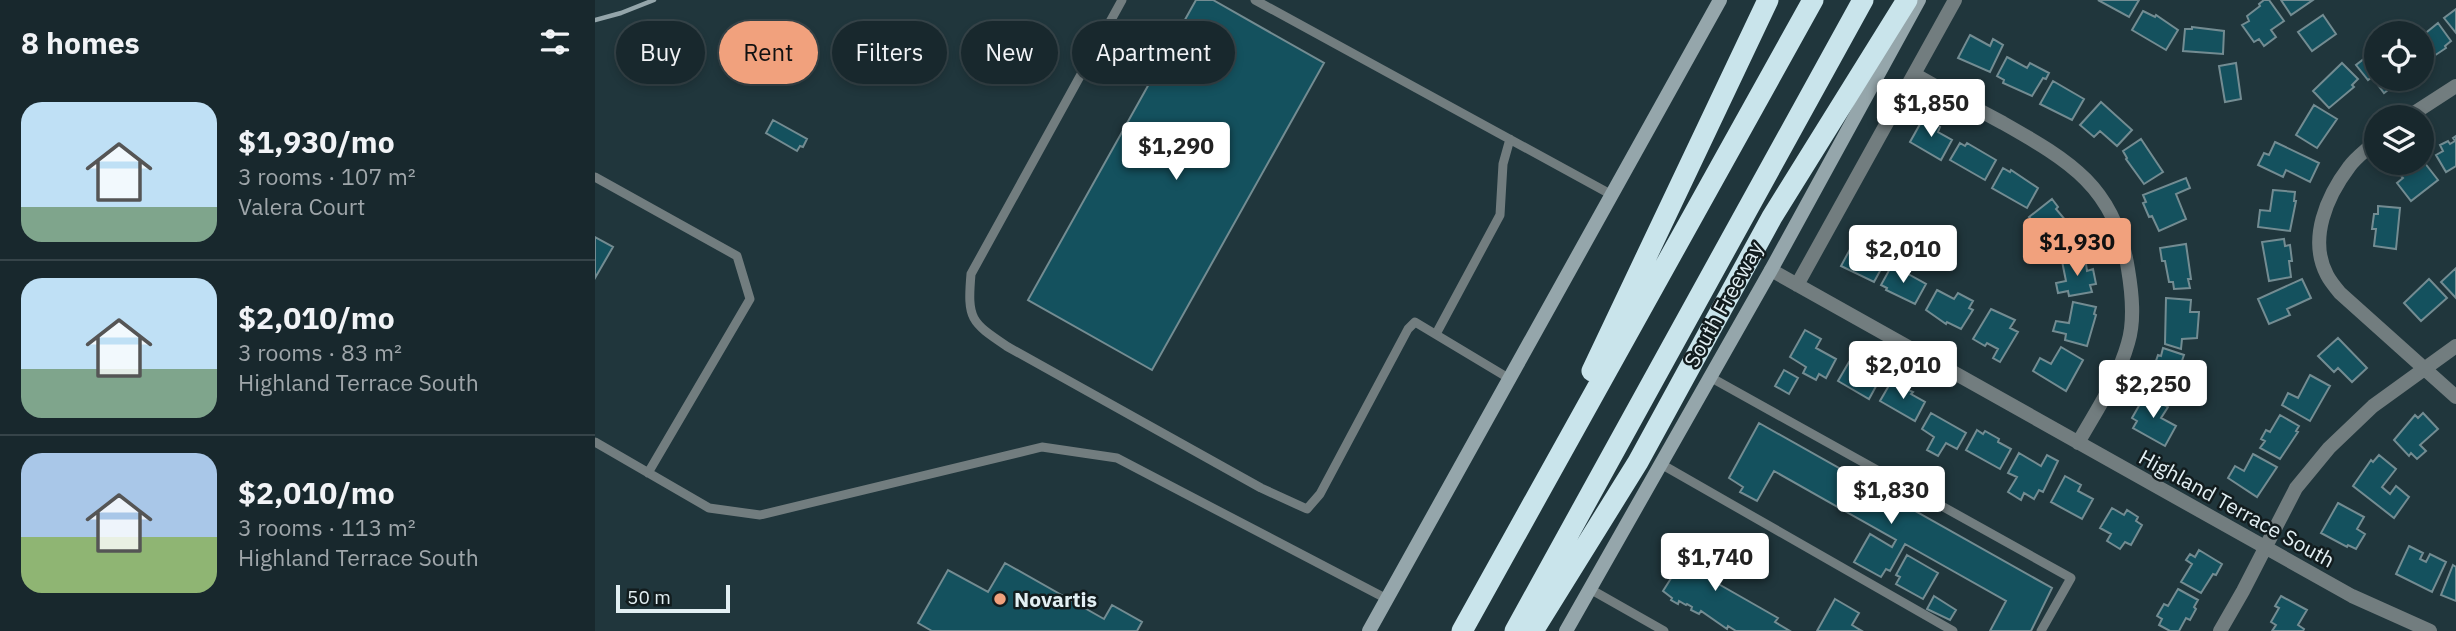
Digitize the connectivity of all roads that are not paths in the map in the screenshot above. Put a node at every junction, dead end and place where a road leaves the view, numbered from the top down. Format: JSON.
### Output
{"nodes":[{"id":1,"x":1122,"y":0,"type":"edge"},
{"id":2,"x":1255,"y":0,"type":"edge"},
{"id":3,"x":1720,"y":0,"type":"edge"},
{"id":4,"x":1768,"y":0,"type":"edge"},
{"id":5,"x":1813,"y":0,"type":"edge"},
{"id":6,"x":1863,"y":0,"type":"edge"},
{"id":7,"x":1907,"y":0,"type":"edge"},
{"id":8,"x":1919,"y":0,"type":"edge"},
{"id":9,"x":1955,"y":0,"type":"edge"},
{"id":10,"x":1914,"y":74,"type":"junction"},
{"id":11,"x":2456,"y":86,"type":"edge"},
{"id":12,"x":2427,"y":105,"type":"edge"},
{"id":13,"x":1510,"y":139,"type":"junction"},
{"id":14,"x":2364,"y":153,"type":"edge"},
{"id":15,"x":595,"y":177,"type":"edge"},
{"id":16,"x":1612,"y":195,"type":"junction"},
{"id":17,"x":1771,"y":270,"type":"junction"},
{"id":18,"x":1797,"y":285,"type":"junction"},
{"id":19,"x":1436,"y":334,"type":"junction"},
{"id":20,"x":2456,"y":346,"type":"edge"},
{"id":21,"x":2424,"y":369,"type":"junction"},
{"id":22,"x":1710,"y":377,"type":"junction"},
{"id":23,"x":1510,"y":379,"type":"junction"},
{"id":24,"x":2456,"y":397,"type":"edge"},
{"id":25,"x":595,"y":442,"type":"edge"},
{"id":26,"x":2078,"y":443,"type":"junction"},
{"id":27,"x":1661,"y":464,"type":"junction"},
{"id":28,"x":648,"y":473,"type":"junction"},
{"id":29,"x":2266,"y":548,"type":"junction"},
{"id":30,"x":1497,"y":569,"type":"junction"},
{"id":31,"x":1590,"y":589,"type":"junction"},
{"id":32,"x":1387,"y":599,"type":"junction"},
{"id":33,"x":1369,"y":631,"type":"edge"},
{"id":34,"x":1462,"y":631,"type":"edge"},
{"id":35,"x":1515,"y":631,"type":"edge"},
{"id":36,"x":1533,"y":631,"type":"edge"},
{"id":37,"x":1566,"y":631,"type":"edge"},
{"id":38,"x":1664,"y":631,"type":"edge"},
{"id":39,"x":1953,"y":631,"type":"edge"},
{"id":40,"x":2041,"y":631,"type":"edge"},
{"id":41,"x":2220,"y":631,"type":"edge"},
{"id":42,"x":2430,"y":631,"type":"edge"}],
"edges":[{"from":1,"to":19,"type":"lane"},
{"from":2,"to":13,"type":"lane"},
{"from":3,"to":16,"type":"main road"},
{"from":4,"to":30,"type":"highway"},
{"from":5,"to":30,"type":"highway"},
{"from":6,"to":35,"type":"highway","name":"South Freeway"},
{"from":7,"to":36,"type":"highway"},
{"from":8,"to":17,"type":"main road","name":"South Freeway"},
{"from":9,"to":10,"type":"street"},
{"from":10,"to":18,"type":"street"},
{"from":10,"to":26,"type":"street"},
{"from":11,"to":12,"type":"street"},
{"from":13,"to":16,"type":"lane"},
{"from":13,"to":19,"type":"lane"},
{"from":14,"to":21,"type":"street"},
{"from":15,"to":28,"type":"lane"},
{"from":16,"to":23,"type":"main road"},
{"from":17,"to":18,"type":"street","name":"Highland Terrace South"},
{"from":17,"to":22,"type":"main road","name":"South Freeway"},
{"from":18,"to":26,"type":"street","name":"Highland Terrace South"},
{"from":19,"to":23,"type":"lane"},
{"from":20,"to":21,"type":"street"},
{"from":21,"to":24,"type":"street"},
{"from":21,"to":29,"type":"street"},
{"from":22,"to":27,"type":"main road","name":"South Freeway"},
{"from":22,"to":40,"type":"lane"},
{"from":23,"to":32,"type":"main road"},
{"from":25,"to":28,"type":"lane"},
{"from":26,"to":29,"type":"street","name":"Highland Terrace South"},
{"from":27,"to":31,"type":"main road","name":"South Freeway"},
{"from":27,"to":39,"type":"lane"},
{"from":28,"to":32,"type":"lane"},
{"from":29,"to":41,"type":"street"},
{"from":29,"to":42,"type":"street","name":"Highland Terrace South"},
{"from":30,"to":34,"type":"highway"},
{"from":31,"to":37,"type":"main road","name":"South Freeway"},
{"from":31,"to":38,"type":"lane"},
{"from":32,"to":33,"type":"main road"}]}
